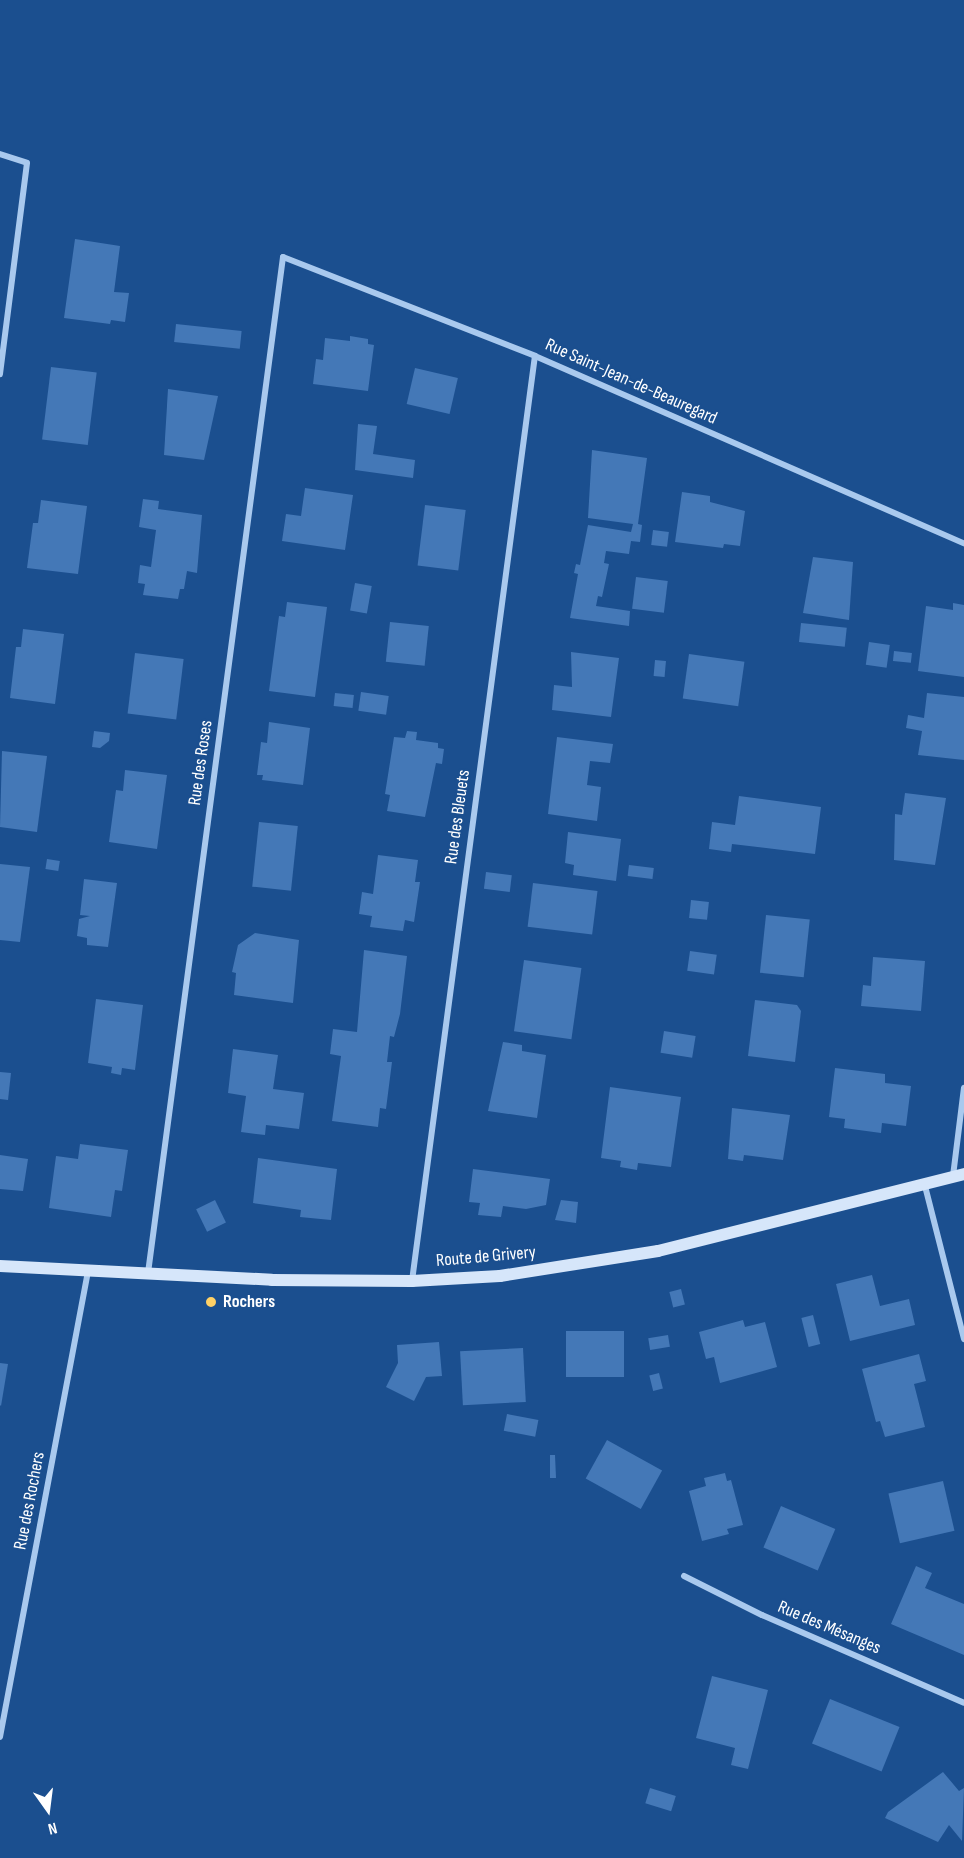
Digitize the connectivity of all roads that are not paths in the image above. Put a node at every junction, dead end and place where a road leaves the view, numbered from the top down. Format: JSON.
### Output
{"nodes":[{"id":1,"x":0,"y":153,"type":"edge"},
{"id":2,"x":283,"y":257,"type":"joint"},
{"id":3,"x":535,"y":356,"type":"junction"},
{"id":4,"x":0,"y":374,"type":"edge"},
{"id":5,"x":964,"y":543,"type":"edge"},
{"id":6,"x":964,"y":1088,"type":"edge"},
{"id":7,"x":958,"y":1175,"type":"edge"},
{"id":8,"x":926,"y":1186,"type":"junction"},
{"id":9,"x":0,"y":1266,"type":"edge"},
{"id":10,"x":88,"y":1271,"type":"junction"},
{"id":11,"x":148,"y":1274,"type":"junction"},
{"id":12,"x":412,"y":1281,"type":"junction"},
{"id":13,"x":964,"y":1339,"type":"edge"},
{"id":14,"x":684,"y":1576,"type":"dead end"},
{"id":15,"x":964,"y":1703,"type":"edge"},
{"id":16,"x":0,"y":1737,"type":"edge"}],
"edges":[{"from":1,"to":4,"type":"street"},
{"from":2,"to":3,"type":"street","name":"Rue Saint-Jean-de-Beauregard"},
{"from":2,"to":11,"type":"street","name":"Rue des Roses"},
{"from":3,"to":5,"type":"street","name":"Rue Saint-Jean-de-Beauregard"},
{"from":3,"to":12,"type":"street","name":"Rue des Bleuets"},
{"from":6,"to":7,"type":"street"},
{"from":7,"to":8,"type":"street","name":"Route de Grivery"},
{"from":8,"to":12,"type":"street","name":"Route de Grivery"},
{"from":8,"to":13,"type":"street"},
{"from":9,"to":10,"type":"street","name":"Route de Grivery"},
{"from":10,"to":11,"type":"street","name":"Route de Grivery"},
{"from":10,"to":16,"type":"street","name":"Rue des Rochers"},
{"from":11,"to":12,"type":"street","name":"Route de Grivery"},
{"from":14,"to":15,"type":"street","name":"Rue des Mésanges"}]}
